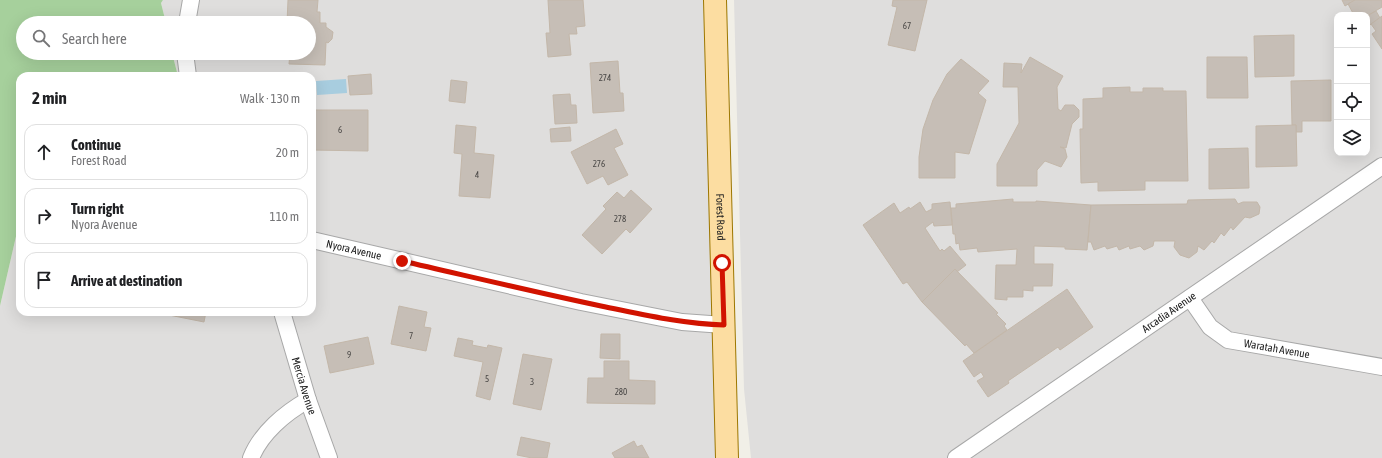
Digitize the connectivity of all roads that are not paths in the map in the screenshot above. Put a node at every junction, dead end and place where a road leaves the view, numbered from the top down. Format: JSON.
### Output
{"nodes":[{"id":1,"x":191,"y":0,"type":"edge"},
{"id":2,"x":715,"y":0,"type":"edge"},
{"id":3,"x":188,"y":16,"type":"edge"},
{"id":4,"x":186,"y":60,"type":"edge"},
{"id":5,"x":187,"y":72,"type":"edge"},
{"id":6,"x":1382,"y":166,"type":"edge"},
{"id":7,"x":316,"y":241,"type":"edge"},
{"id":8,"x":1190,"y":298,"type":"junction"},
{"id":9,"x":283,"y":316,"type":"edge"},
{"id":10,"x":724,"y":325,"type":"junction"},
{"id":11,"x":1382,"y":367,"type":"edge"},
{"id":12,"x":308,"y":400,"type":"junction"},
{"id":13,"x":251,"y":458,"type":"edge"},
{"id":14,"x":329,"y":458,"type":"edge"},
{"id":15,"x":727,"y":458,"type":"edge"},
{"id":16,"x":956,"y":458,"type":"edge"}],
"edges":[{"from":1,"to":3,"type":"street"},
{"from":2,"to":10,"type":"main road","name":"Forest Road"},
{"from":4,"to":5,"type":"street"},
{"from":6,"to":8,"type":"street","name":"Arcadia Avenue"},
{"from":7,"to":10,"type":"street","name":"Nyora Avenue"},
{"from":8,"to":11,"type":"street","name":"Waratah Avenue"},
{"from":8,"to":16,"type":"street","name":"Arcadia Avenue"},
{"from":9,"to":12,"type":"street","name":"Mercia Avenue"},
{"from":10,"to":15,"type":"main road","name":"Forest Road"},
{"from":12,"to":13,"type":"street"},
{"from":12,"to":14,"type":"street","name":"Mercia Avenue"}]}
